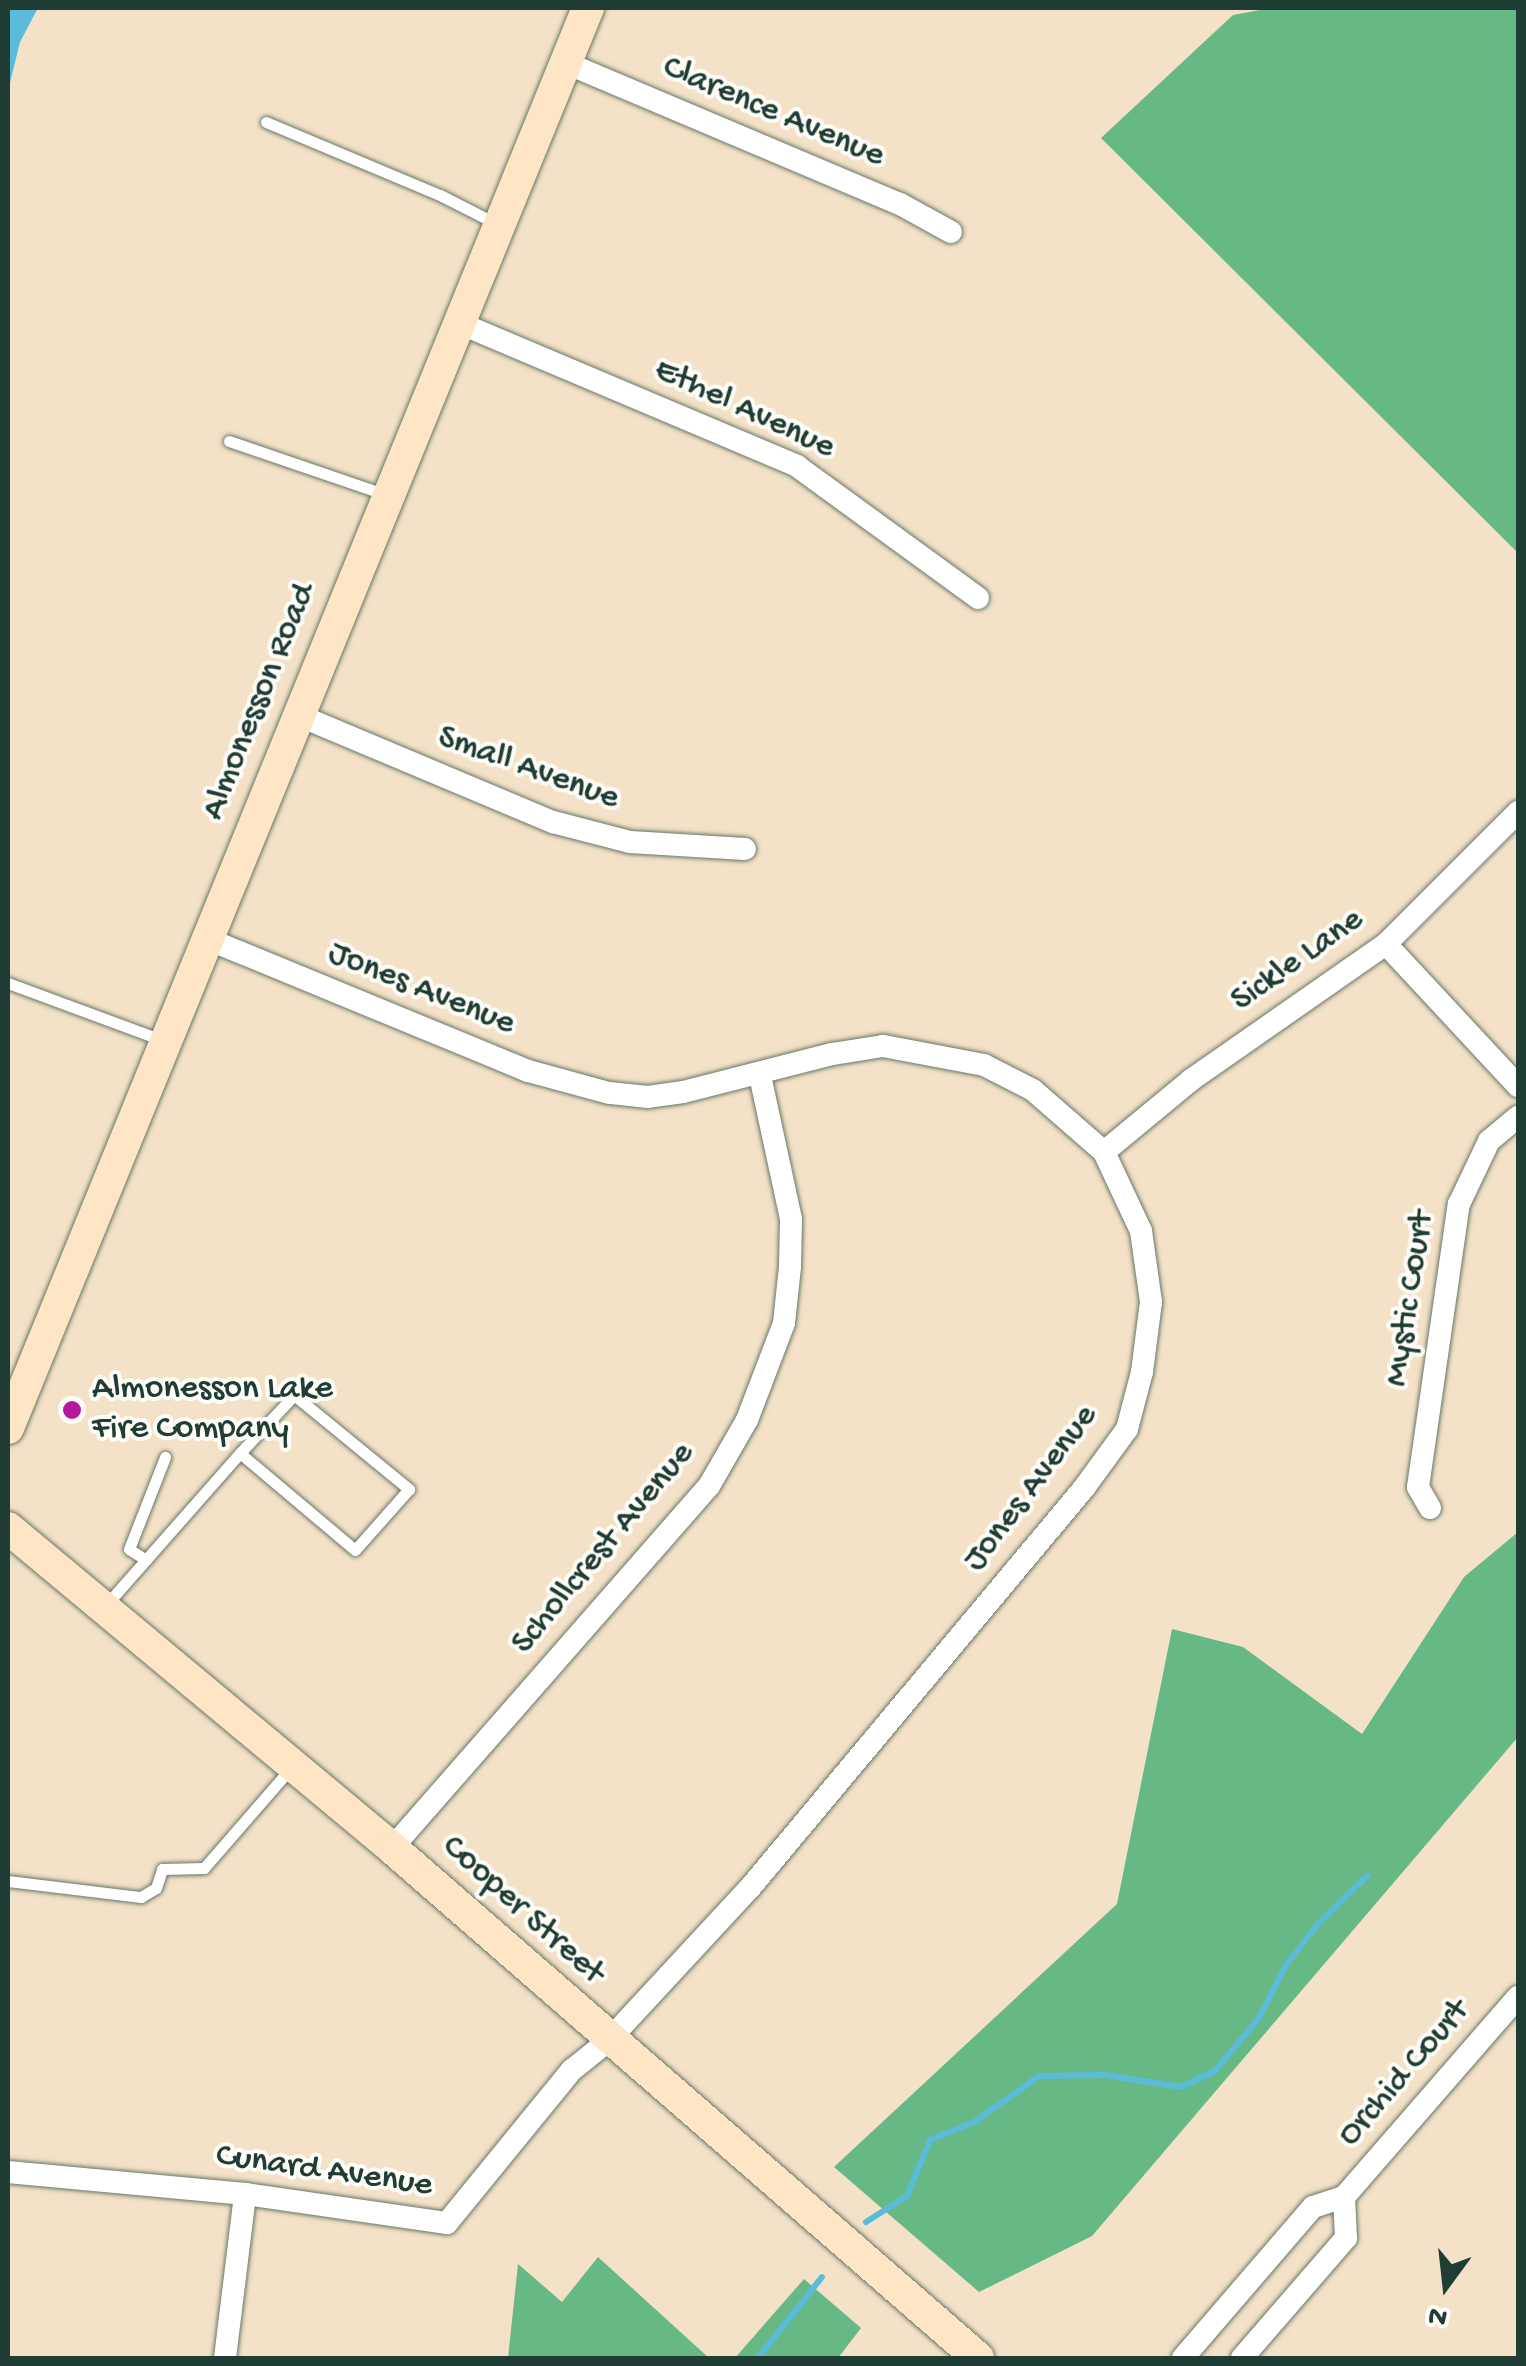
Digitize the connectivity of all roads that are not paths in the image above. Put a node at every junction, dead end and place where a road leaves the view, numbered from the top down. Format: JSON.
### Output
{"nodes":[{"id":1,"x":588,"y":8,"type":"edge"},
{"id":2,"x":566,"y":63,"type":"junction"},
{"id":3,"x":266,"y":122,"type":"dead end"},
{"id":4,"x":499,"y":225,"type":"junction"},
{"id":5,"x":951,"y":232,"type":"dead end"},
{"id":6,"x":459,"y":323,"type":"junction"},
{"id":7,"x":228,"y":441,"type":"dead end"},
{"id":8,"x":388,"y":495,"type":"junction"},
{"id":9,"x":978,"y":598,"type":"dead end"},
{"id":10,"x":298,"y":715,"type":"junction"},
{"id":11,"x":1518,"y":812,"type":"edge"},
{"id":12,"x":745,"y":848,"type":"dead end"},
{"id":13,"x":207,"y":939,"type":"junction"},
{"id":14,"x":1386,"y":944,"type":"junction"},
{"id":15,"x":8,"y":983,"type":"edge"},
{"id":16,"x":166,"y":1042,"type":"junction"},
{"id":17,"x":760,"y":1076,"type":"junction"},
{"id":18,"x":1518,"y":1086,"type":"edge"},
{"id":19,"x":1518,"y":1117,"type":"edge"},
{"id":20,"x":1104,"y":1152,"type":"junction"},
{"id":21,"x":8,"y":1428,"type":"edge"},
{"id":22,"x":240,"y":1453,"type":"junction"},
{"id":23,"x":165,"y":1457,"type":"dead end"},
{"id":24,"x":1430,"y":1508,"type":"dead end"},
{"id":25,"x":8,"y":1528,"type":"edge"},
{"id":26,"x":146,"y":1560,"type":"junction"},
{"id":27,"x":103,"y":1608,"type":"junction"},
{"id":28,"x":293,"y":1766,"type":"junction"},
{"id":29,"x":392,"y":1848,"type":"junction"},
{"id":30,"x":8,"y":1882,"type":"edge"},
{"id":31,"x":1518,"y":1997,"type":"edge"},
{"id":32,"x":608,"y":2041,"type":"junction"},
{"id":33,"x":8,"y":2172,"type":"edge"},
{"id":34,"x":246,"y":2194,"type":"junction"},
{"id":35,"x":1344,"y":2197,"type":"junction"},
{"id":36,"x":224,"y":2358,"type":"edge"},
{"id":37,"x":978,"y":2358,"type":"edge"},
{"id":38,"x":1183,"y":2358,"type":"edge"},
{"id":39,"x":1242,"y":2358,"type":"edge"}],
"edges":[{"from":1,"to":2,"type":"street","name":"Almonesson Road"},
{"from":2,"to":4,"type":"street","name":"Almonesson Road"},
{"from":2,"to":5,"type":"street","name":"Clarence Avenue"},
{"from":3,"to":4,"type":"lane"},
{"from":4,"to":6,"type":"street","name":"Almonesson Road"},
{"from":6,"to":8,"type":"street","name":"Almonesson Road"},
{"from":6,"to":9,"type":"street","name":"Ethel Avenue"},
{"from":7,"to":8,"type":"lane"},
{"from":8,"to":10,"type":"street","name":"Almonesson Road"},
{"from":10,"to":12,"type":"street","name":"Small Avenue"},
{"from":10,"to":13,"type":"street","name":"Almonesson Road"},
{"from":11,"to":14,"type":"street","name":"Sickle Lane"},
{"from":13,"to":16,"type":"street","name":"Almonesson Road"},
{"from":13,"to":17,"type":"street","name":"Jones Avenue"},
{"from":14,"to":18,"type":"street"},
{"from":14,"to":20,"type":"street","name":"Sickle Lane"},
{"from":15,"to":16,"type":"lane"},
{"from":16,"to":21,"type":"street","name":"Almonesson Road"},
{"from":17,"to":20,"type":"street","name":"Jones Avenue"},
{"from":17,"to":29,"type":"street","name":"Schollcrest Avenue"},
{"from":19,"to":24,"type":"street","name":"Mystic Court"},
{"from":20,"to":32,"type":"street","name":"Jones Avenue"},
{"from":22,"to":22,"type":"lane"},
{"from":22,"to":26,"type":"lane"},
{"from":23,"to":26,"type":"lane"},
{"from":25,"to":27,"type":"street","name":"Cooper Street"},
{"from":26,"to":27,"type":"lane"},
{"from":27,"to":28,"type":"street","name":"Cooper Street"},
{"from":28,"to":29,"type":"street","name":"Cooper Street"},
{"from":28,"to":30,"type":"lane"},
{"from":29,"to":32,"type":"street","name":"Cooper Street"},
{"from":31,"to":35,"type":"street","name":"Orchid Court"},
{"from":32,"to":34,"type":"street","name":"Cunard Avenue"},
{"from":32,"to":37,"type":"street","name":"Cooper Street"},
{"from":33,"to":34,"type":"street","name":"Cunard Avenue"},
{"from":34,"to":36,"type":"street"},
{"from":35,"to":38,"type":"street","name":"Orchid Court"},
{"from":35,"to":39,"type":"street","name":"Orchid Court"}]}
